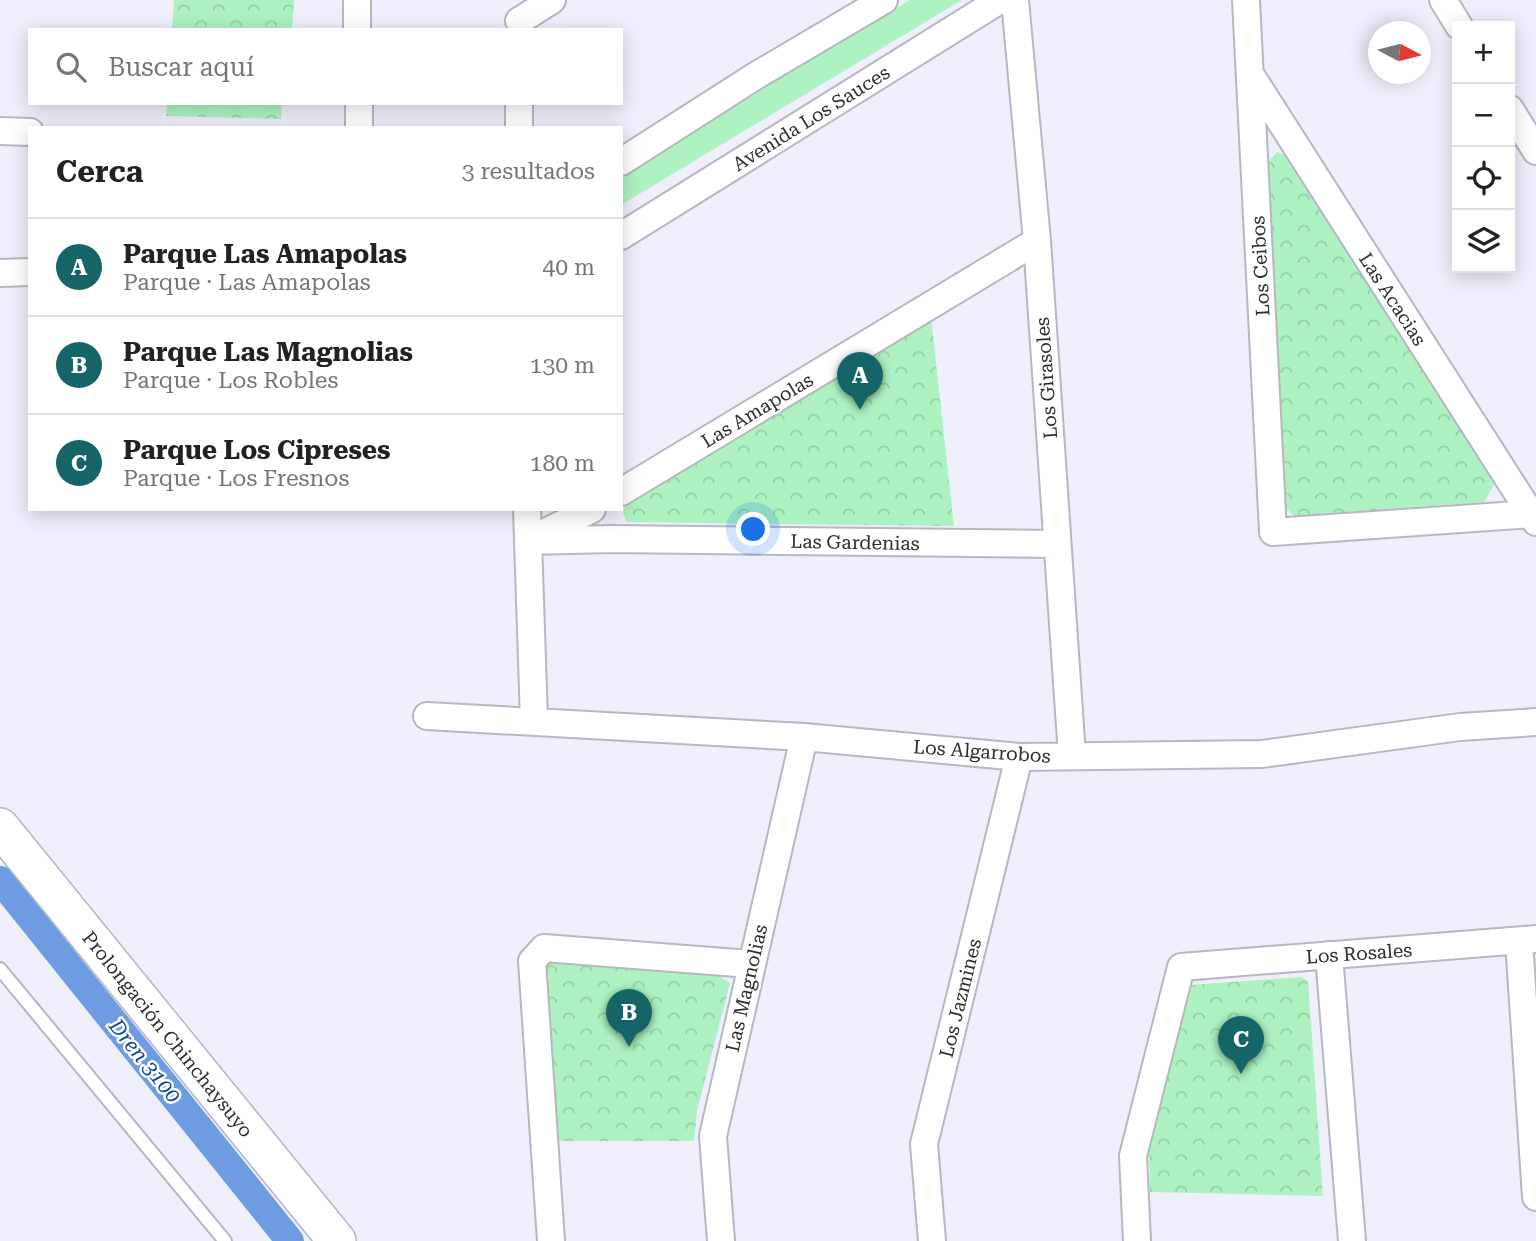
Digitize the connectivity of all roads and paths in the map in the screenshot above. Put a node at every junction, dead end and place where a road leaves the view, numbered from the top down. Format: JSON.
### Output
{"nodes":[{"id":1,"x":357,"y":0,"type":"edge"},
{"id":2,"x":552,"y":0,"type":"edge"},
{"id":3,"x":884,"y":0,"type":"edge"},
{"id":4,"x":1000,"y":0,"type":"edge"},
{"id":5,"x":1015,"y":0,"type":"edge"},
{"id":6,"x":1246,"y":0,"type":"edge"},
{"id":7,"x":1443,"y":0,"type":"edge"},
{"id":8,"x":519,"y":17,"type":"edge"},
{"id":9,"x":1456,"y":21,"type":"edge"},
{"id":10,"x":357,"y":28,"type":"edge"},
{"id":11,"x":1251,"y":76,"type":"junction"},
{"id":12,"x":359,"y":105,"type":"edge"},
{"id":13,"x":519,"y":105,"type":"edge"},
{"id":14,"x":1515,"y":116,"type":"edge"},
{"id":15,"x":359,"y":126,"type":"edge"},
{"id":16,"x":519,"y":126,"type":"edge"},
{"id":17,"x":0,"y":131,"type":"edge"},
{"id":18,"x":28,"y":132,"type":"edge"},
{"id":19,"x":1536,"y":151,"type":"edge"},
{"id":20,"x":623,"y":161,"type":"edge"},
{"id":21,"x":623,"y":235,"type":"edge"},
{"id":22,"x":1037,"y":241,"type":"junction"},
{"id":23,"x":28,"y":272,"type":"edge"},
{"id":24,"x":0,"y":273,"type":"edge"},
{"id":25,"x":623,"y":491,"type":"edge"},
{"id":26,"x":527,"y":511,"type":"edge"},
{"id":27,"x":588,"y":511,"type":"edge"},
{"id":28,"x":1533,"y":518,"type":"edge"},
{"id":29,"x":528,"y":541,"type":"junction"},
{"id":30,"x":1057,"y":544,"type":"junction"},
{"id":31,"x":427,"y":716,"type":"dead end"},
{"id":32,"x":534,"y":721,"type":"junction"},
{"id":33,"x":1536,"y":722,"type":"edge"},
{"id":34,"x":804,"y":737,"type":"junction"},
{"id":35,"x":1072,"y":756,"type":"junction"},
{"id":36,"x":1019,"y":757,"type":"junction"},
{"id":37,"x":0,"y":827,"type":"edge"},
{"id":38,"x":1527,"y":940,"type":"edge"},
{"id":39,"x":1329,"y":955,"type":"junction"},
{"id":40,"x":750,"y":964,"type":"junction"},
{"id":41,"x":0,"y":969,"type":"edge"},
{"id":42,"x":1536,"y":1198,"type":"edge"},
{"id":43,"x":225,"y":1241,"type":"edge"},
{"id":44,"x":337,"y":1241,"type":"edge"},
{"id":45,"x":551,"y":1241,"type":"edge"},
{"id":46,"x":721,"y":1241,"type":"edge"},
{"id":47,"x":932,"y":1241,"type":"edge"},
{"id":48,"x":1137,"y":1241,"type":"edge"},
{"id":49,"x":1352,"y":1241,"type":"edge"}],
"edges":[{"from":1,"to":10,"type":"street"},
{"from":2,"to":8,"type":"street"},
{"from":3,"to":20,"type":"street"},
{"from":4,"to":21,"type":"street","name":"Avenida Los Sauces"},
{"from":5,"to":22,"type":"street","name":"Los Girasoles"},
{"from":6,"to":11,"type":"street","name":"Los Ceibos"},
{"from":7,"to":9,"type":"street"},
{"from":11,"to":28,"type":"street","name":"Las Acacias"},
{"from":11,"to":28,"type":"street","name":"Los Ceibos"},
{"from":12,"to":15,"type":"street"},
{"from":13,"to":16,"type":"street"},
{"from":14,"to":19,"type":"street"},
{"from":17,"to":18,"type":"street"},
{"from":22,"to":25,"type":"street","name":"Las Amapolas"},
{"from":22,"to":30,"type":"street","name":"Los Girasoles"},
{"from":23,"to":24,"type":"street"},
{"from":26,"to":29,"type":"street"},
{"from":27,"to":29,"type":"street"},
{"from":29,"to":30,"type":"street","name":"Las Gardenias"},
{"from":29,"to":32,"type":"street"},
{"from":30,"to":35,"type":"street","name":"Los Girasoles"},
{"from":31,"to":32,"type":"street","name":"Los Algarrobos"},
{"from":32,"to":34,"type":"street","name":"Los Algarrobos"},
{"from":33,"to":35,"type":"street","name":"Los Algarrobos"},
{"from":34,"to":36,"type":"street","name":"Los Algarrobos"},
{"from":34,"to":40,"type":"street","name":"Las Magnolias"},
{"from":35,"to":36,"type":"street","name":"Los Algarrobos"},
{"from":36,"to":47,"type":"street","name":"Los Jazmines"},
{"from":37,"to":44,"type":"street","name":"Prolongación Chinchaysuyo"},
{"from":38,"to":39,"type":"street","name":"Los Rosales"},
{"from":38,"to":42,"type":"street"},
{"from":39,"to":48,"type":"street","name":"Los Rosales"},
{"from":39,"to":49,"type":"street"},
{"from":40,"to":45,"type":"street"},
{"from":40,"to":46,"type":"street","name":"Las Magnolias"},
{"from":41,"to":43,"type":"lane"}]}
